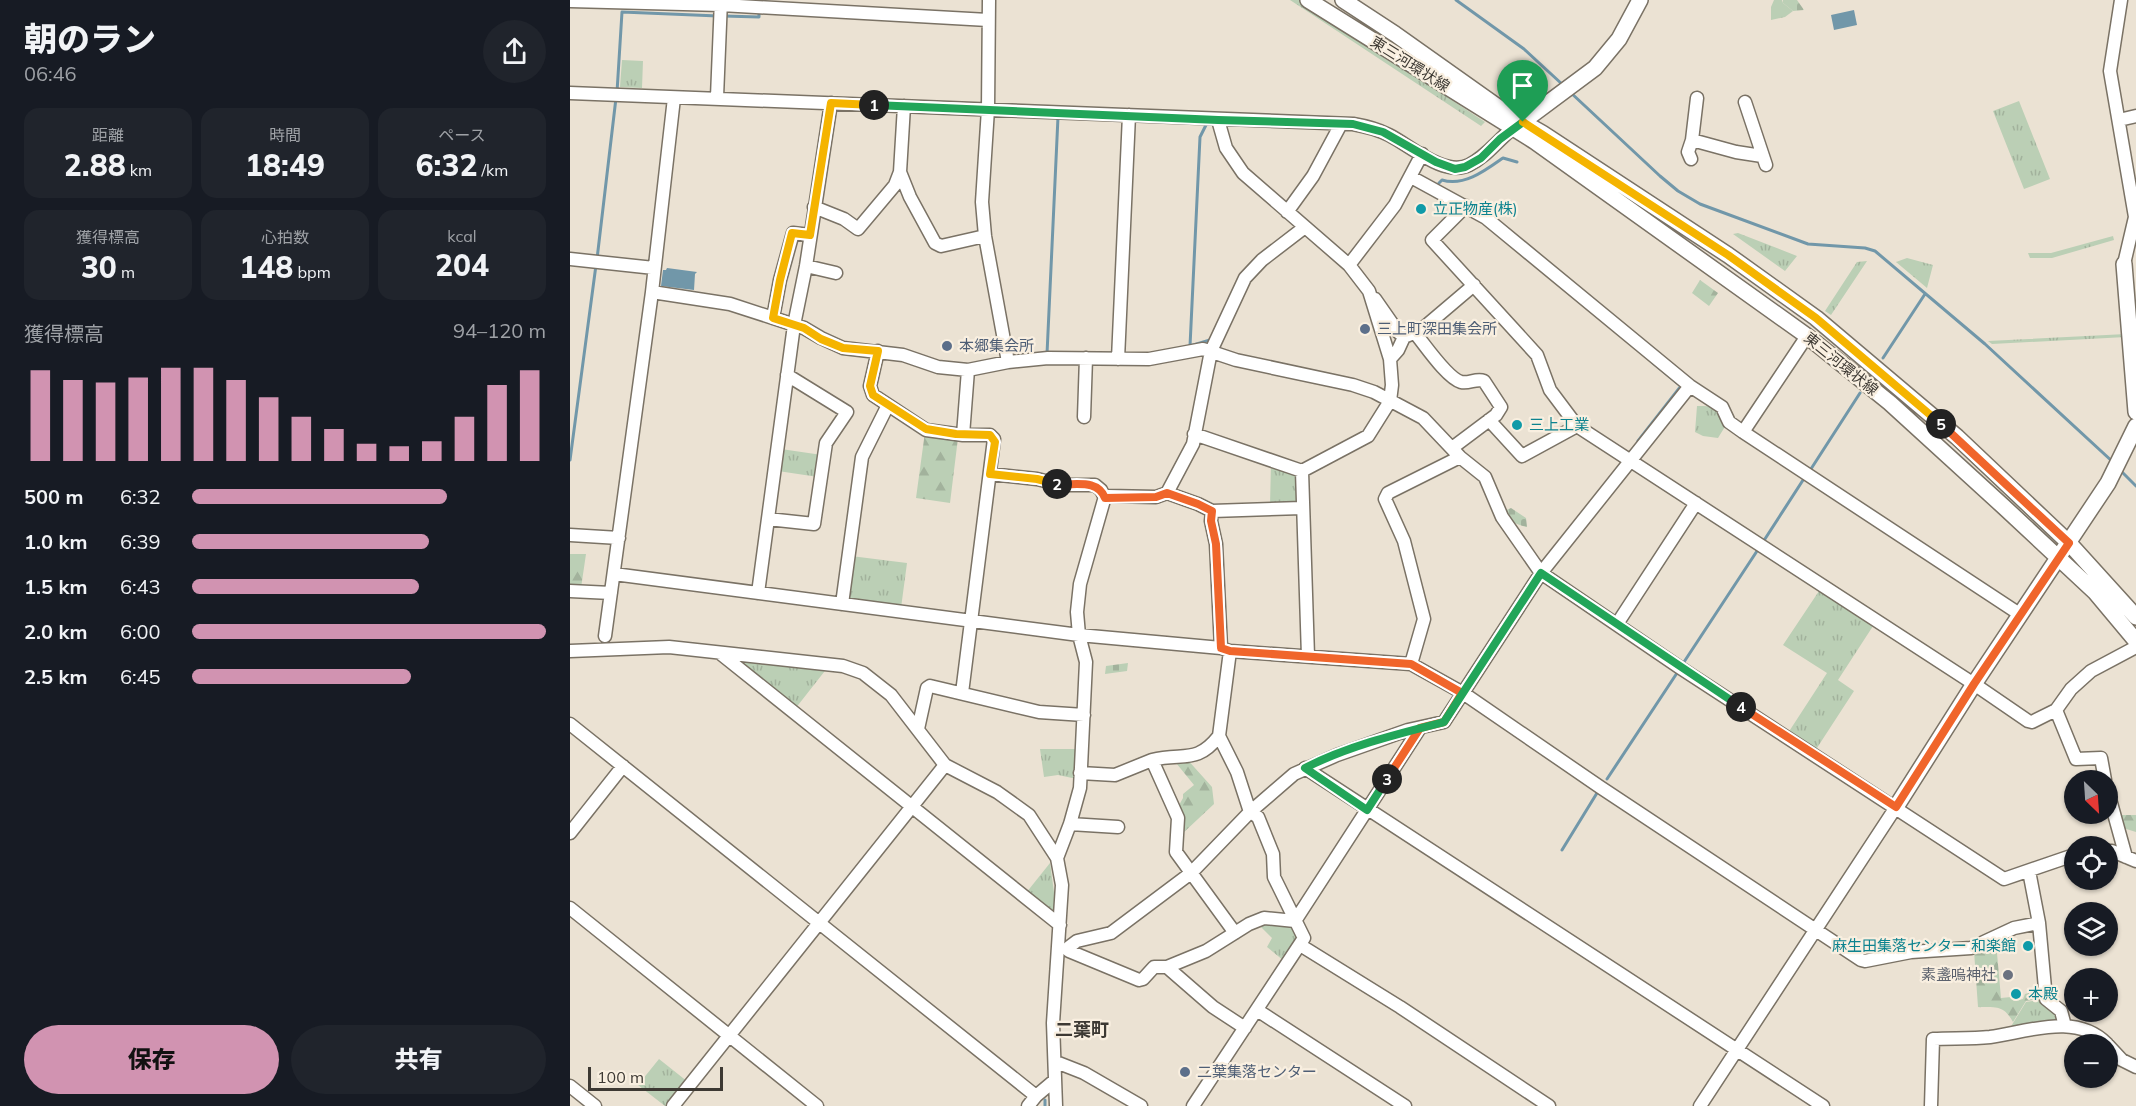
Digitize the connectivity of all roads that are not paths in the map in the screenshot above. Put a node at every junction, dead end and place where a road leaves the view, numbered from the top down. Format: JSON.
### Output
{"nodes":[{"id":1,"x":989,"y":0,"type":"edge"},
{"id":2,"x":1308,"y":0,"type":"edge"},
{"id":3,"x":1343,"y":0,"type":"edge"},
{"id":4,"x":1640,"y":0,"type":"edge"},
{"id":5,"x":2121,"y":0,"type":"edge"},
{"id":6,"x":570,"y":1,"type":"edge"},
{"id":7,"x":721,"y":3,"type":"edge"},
{"id":8,"x":988,"y":20,"type":"junction"},
{"id":9,"x":570,"y":93,"type":"edge"},
{"id":10,"x":717,"y":97,"type":"junction"},
{"id":11,"x":674,"y":98,"type":"junction"},
{"id":12,"x":1697,"y":98,"type":"dead end"},
{"id":13,"x":1745,"y":102,"type":"dead end"},
{"id":14,"x":831,"y":103,"type":"junction"},
{"id":15,"x":904,"y":106,"type":"junction"},
{"id":16,"x":987,"y":109,"type":"junction"},
{"id":17,"x":1129,"y":115,"type":"junction"},
{"id":18,"x":2136,"y":116,"type":"edge"},
{"id":19,"x":1218,"y":120,"type":"junction"},
{"id":20,"x":2119,"y":120,"type":"junction"},
{"id":21,"x":1341,"y":124,"type":"junction"},
{"id":22,"x":1517,"y":125,"type":"junction"},
{"id":23,"x":1692,"y":140,"type":"junction"},
{"id":24,"x":1422,"y":154,"type":"junction"},
{"id":25,"x":1691,"y":159,"type":"dead end"},
{"id":26,"x":900,"y":172,"type":"junction"},
{"id":27,"x":1411,"y":177,"type":"junction"},
{"id":28,"x":1466,"y":206,"type":"junction"},
{"id":29,"x":814,"y":207,"type":"junction"},
{"id":30,"x":1287,"y":212,"type":"junction"},
{"id":31,"x":1305,"y":226,"type":"junction"},
{"id":32,"x":810,"y":235,"type":"junction"},
{"id":33,"x":985,"y":236,"type":"junction"},
{"id":34,"x":570,"y":259,"type":"edge"},
{"id":35,"x":2124,"y":264,"type":"joint"},
{"id":36,"x":1349,"y":265,"type":"junction"},
{"id":37,"x":806,"y":266,"type":"junction"},
{"id":38,"x":654,"y":268,"type":"junction"},
{"id":39,"x":836,"y":273,"type":"dead end"},
{"id":40,"x":1473,"y":285,"type":"junction"},
{"id":41,"x":1369,"y":291,"type":"junction"},
{"id":42,"x":652,"y":292,"type":"junction"},
{"id":43,"x":773,"y":318,"type":"junction"},
{"id":44,"x":794,"y":325,"type":"junction"},
{"id":45,"x":1410,"y":335,"type":"junction"},
{"id":46,"x":1807,"y":336,"type":"junction"},
{"id":47,"x":878,"y":351,"type":"junction"},
{"id":48,"x":1211,"y":351,"type":"junction"},
{"id":49,"x":1086,"y":358,"type":"junction"},
{"id":50,"x":1118,"y":358,"type":"junction"},
{"id":51,"x":1390,"y":359,"type":"junction"},
{"id":52,"x":1008,"y":362,"type":"junction"},
{"id":53,"x":968,"y":370,"type":"junction"},
{"id":54,"x":787,"y":375,"type":"junction"},
{"id":55,"x":1690,"y":386,"type":"junction"},
{"id":56,"x":1390,"y":401,"type":"junction"},
{"id":57,"x":888,"y":405,"type":"junction"},
{"id":58,"x":2136,"y":412,"type":"edge"},
{"id":59,"x":1084,"y":417,"type":"dead end"},
{"id":60,"x":1489,"y":420,"type":"junction"},
{"id":61,"x":1577,"y":426,"type":"junction"},
{"id":62,"x":2136,"y":426,"type":"edge"},
{"id":63,"x":1743,"y":432,"type":"junction"},
{"id":64,"x":1194,"y":434,"type":"junction"},
{"id":65,"x":963,"y":435,"type":"junction"},
{"id":66,"x":1456,"y":452,"type":"junction"},
{"id":67,"x":1631,"y":460,"type":"junction"},
{"id":68,"x":1302,"y":471,"type":"junction"},
{"id":69,"x":990,"y":474,"type":"junction"},
{"id":70,"x":1167,"y":493,"type":"junction"},
{"id":71,"x":1105,"y":498,"type":"junction"},
{"id":72,"x":1696,"y":503,"type":"junction"},
{"id":73,"x":1302,"y":508,"type":"junction"},
{"id":74,"x":1212,"y":511,"type":"junction"},
{"id":75,"x":768,"y":519,"type":"junction"},
{"id":76,"x":570,"y":535,"type":"edge"},
{"id":77,"x":619,"y":538,"type":"junction"},
{"id":78,"x":2069,"y":543,"type":"junction"},
{"id":79,"x":2059,"y":559,"type":"junction"},
{"id":80,"x":1541,"y":573,"type":"junction"},
{"id":81,"x":614,"y":574,"type":"junction"},
{"id":82,"x":570,"y":591,"type":"edge"},
{"id":83,"x":611,"y":593,"type":"junction"},
{"id":84,"x":758,"y":593,"type":"junction"},
{"id":85,"x":842,"y":604,"type":"junction"},
{"id":86,"x":2021,"y":615,"type":"junction"},
{"id":87,"x":2136,"y":617,"type":"edge"},
{"id":88,"x":971,"y":621,"type":"junction"},
{"id":89,"x":1617,"y":624,"type":"junction"},
{"id":90,"x":1079,"y":634,"type":"junction"},
{"id":91,"x":605,"y":636,"type":"dead end"},
{"id":92,"x":2136,"y":641,"type":"edge"},
{"id":93,"x":2136,"y":646,"type":"edge"},
{"id":94,"x":1225,"y":650,"type":"junction"},
{"id":95,"x":570,"y":651,"type":"edge"},
{"id":96,"x":720,"y":653,"type":"junction"},
{"id":97,"x":1308,"y":656,"type":"junction"},
{"id":98,"x":1411,"y":664,"type":"junction"},
{"id":99,"x":1974,"y":684,"type":"junction"},
{"id":100,"x":962,"y":693,"type":"junction"},
{"id":101,"x":1462,"y":693,"type":"junction"},
{"id":102,"x":2056,"y":710,"type":"junction"},
{"id":103,"x":1084,"y":715,"type":"junction"},
{"id":104,"x":570,"y":724,"type":"edge"},
{"id":105,"x":1420,"y":728,"type":"junction"},
{"id":106,"x":918,"y":729,"type":"junction"},
{"id":107,"x":1220,"y":736,"type":"junction"},
{"id":108,"x":1152,"y":760,"type":"junction"},
{"id":109,"x":945,"y":765,"type":"junction"},
{"id":110,"x":623,"y":766,"type":"junction"},
{"id":111,"x":1305,"y":768,"type":"junction"},
{"id":112,"x":2103,"y":770,"type":"edge"},
{"id":113,"x":1080,"y":774,"type":"junction"},
{"id":114,"x":912,"y":806,"type":"junction"},
{"id":115,"x":1896,"y":807,"type":"junction"},
{"id":116,"x":1367,"y":810,"type":"junction"},
{"id":117,"x":1250,"y":812,"type":"junction"},
{"id":118,"x":2118,"y":821,"type":"edge"},
{"id":119,"x":1070,"y":824,"type":"junction"},
{"id":120,"x":1118,"y":827,"type":"dead end"},
{"id":121,"x":570,"y":833,"type":"edge"},
{"id":122,"x":1057,"y":858,"type":"junction"},
{"id":123,"x":2064,"y":858,"type":"edge"},
{"id":124,"x":2131,"y":859,"type":"edge"},
{"id":125,"x":2028,"y":871,"type":"junction"},
{"id":126,"x":1191,"y":873,"type":"junction"},
{"id":127,"x":570,"y":908,"type":"edge"},
{"id":128,"x":1295,"y":921,"type":"junction"},
{"id":129,"x":819,"y":923,"type":"junction"},
{"id":130,"x":2038,"y":923,"type":"junction"},
{"id":131,"x":1060,"y":925,"type":"junction"},
{"id":132,"x":1816,"y":929,"type":"junction"},
{"id":133,"x":1235,"y":933,"type":"junction"},
{"id":134,"x":1300,"y":945,"type":"junction"},
{"id":135,"x":1167,"y":967,"type":"junction"},
{"id":136,"x":1257,"y":1010,"type":"junction"},
{"id":137,"x":2065,"y":1026,"type":"junction"},
{"id":138,"x":1245,"y":1028,"type":"junction"},
{"id":139,"x":2090,"y":1034,"type":"edge"},
{"id":140,"x":729,"y":1036,"type":"junction"},
{"id":141,"x":1737,"y":1050,"type":"junction"},
{"id":142,"x":2118,"y":1056,"type":"edge"},
{"id":143,"x":1056,"y":1062,"type":"junction"},
{"id":144,"x":2136,"y":1067,"type":"edge"},
{"id":145,"x":1056,"y":1080,"type":"junction"},
{"id":146,"x":570,"y":1086,"type":"edge"},
{"id":147,"x":1032,"y":1101,"type":"edge"},
{"id":148,"x":1391,"y":1102,"type":"edge"},
{"id":149,"x":595,"y":1106,"type":"edge"},
{"id":150,"x":673,"y":1106,"type":"edge"},
{"id":151,"x":817,"y":1106,"type":"edge"},
{"id":152,"x":1056,"y":1106,"type":"edge"},
{"id":153,"x":1141,"y":1106,"type":"edge"},
{"id":154,"x":1193,"y":1106,"type":"edge"},
{"id":155,"x":1405,"y":1106,"type":"edge"},
{"id":156,"x":1549,"y":1106,"type":"edge"},
{"id":157,"x":1700,"y":1106,"type":"edge"},
{"id":158,"x":1823,"y":1106,"type":"edge"},
{"id":159,"x":1931,"y":1106,"type":"edge"}],
"edges":[{"from":1,"to":8,"type":"street"},
{"from":2,"to":22,"type":"main road","name":"東三河環状線"},
{"from":3,"to":22,"type":"main road","name":"東三河環状線"},
{"from":4,"to":22,"type":"main road"},
{"from":5,"to":20,"type":"street"},
{"from":6,"to":7,"type":"street"},
{"from":7,"to":8,"type":"street"},
{"from":7,"to":10,"type":"street"},
{"from":8,"to":16,"type":"street"},
{"from":9,"to":11,"type":"street"},
{"from":10,"to":11,"type":"street"},
{"from":10,"to":14,"type":"street"},
{"from":11,"to":38,"type":"street"},
{"from":12,"to":23,"type":"street"},
{"from":13,"to":23,"type":"street"},
{"from":14,"to":15,"type":"street"},
{"from":14,"to":29,"type":"street"},
{"from":15,"to":16,"type":"street"},
{"from":15,"to":26,"type":"street"},
{"from":16,"to":17,"type":"street"},
{"from":16,"to":33,"type":"street"},
{"from":17,"to":19,"type":"street"},
{"from":17,"to":50,"type":"street"},
{"from":18,"to":20,"type":"street"},
{"from":19,"to":21,"type":"street"},
{"from":19,"to":30,"type":"street"},
{"from":20,"to":35,"type":"street"},
{"from":21,"to":24,"type":"street"},
{"from":21,"to":30,"type":"street"},
{"from":22,"to":24,"type":"street"},
{"from":22,"to":46,"type":"main road","name":"東三河環状線"},
{"from":22,"to":78,"type":"main road","name":"東三河環状線"},
{"from":23,"to":25,"type":"street"},
{"from":24,"to":27,"type":"street"},
{"from":26,"to":29,"type":"street"},
{"from":26,"to":33,"type":"street"},
{"from":27,"to":28,"type":"street"},
{"from":27,"to":36,"type":"street"},
{"from":28,"to":40,"type":"street"},
{"from":28,"to":55,"type":"street"},
{"from":29,"to":32,"type":"street"},
{"from":30,"to":31,"type":"street"},
{"from":31,"to":36,"type":"street"},
{"from":31,"to":48,"type":"street"},
{"from":32,"to":37,"type":"street"},
{"from":32,"to":43,"type":"street"},
{"from":33,"to":52,"type":"street"},
{"from":34,"to":38,"type":"street"},
{"from":35,"to":58,"type":"main road"},
{"from":36,"to":41,"type":"street"},
{"from":37,"to":39,"type":"street"},
{"from":37,"to":44,"type":"street"},
{"from":38,"to":42,"type":"street"},
{"from":40,"to":45,"type":"street"},
{"from":40,"to":61,"type":"street"},
{"from":41,"to":45,"type":"street"},
{"from":41,"to":51,"type":"street"},
{"from":42,"to":43,"type":"street"},
{"from":42,"to":77,"type":"street"},
{"from":43,"to":44,"type":"street"},
{"from":44,"to":47,"type":"street"},
{"from":44,"to":54,"type":"street"},
{"from":45,"to":51,"type":"street"},
{"from":45,"to":60,"type":"street"},
{"from":46,"to":63,"type":"street"},
{"from":46,"to":79,"type":"main road","name":"東三河環状線"},
{"from":47,"to":53,"type":"street"},
{"from":47,"to":57,"type":"street"},
{"from":48,"to":50,"type":"street"},
{"from":48,"to":56,"type":"street"},
{"from":48,"to":64,"type":"street"},
{"from":49,"to":50,"type":"street"},
{"from":49,"to":52,"type":"street"},
{"from":49,"to":59,"type":"street"},
{"from":51,"to":56,"type":"street"},
{"from":52,"to":53,"type":"street"},
{"from":53,"to":65,"type":"street"},
{"from":54,"to":75,"type":"street"},
{"from":54,"to":75,"type":"street"},
{"from":55,"to":63,"type":"street"},
{"from":55,"to":67,"type":"street"},
{"from":56,"to":66,"type":"street"},
{"from":56,"to":68,"type":"street"},
{"from":57,"to":65,"type":"street"},
{"from":57,"to":85,"type":"street"},
{"from":60,"to":61,"type":"street"},
{"from":60,"to":66,"type":"street"},
{"from":61,"to":67,"type":"street"},
{"from":62,"to":78,"type":"main road"},
{"from":63,"to":86,"type":"street"},
{"from":64,"to":68,"type":"street"},
{"from":64,"to":70,"type":"street"},
{"from":65,"to":69,"type":"street"},
{"from":66,"to":80,"type":"street"},
{"from":66,"to":98,"type":"street"},
{"from":67,"to":72,"type":"street"},
{"from":67,"to":80,"type":"street"},
{"from":68,"to":73,"type":"street"},
{"from":69,"to":71,"type":"street"},
{"from":69,"to":88,"type":"street"},
{"from":70,"to":71,"type":"street"},
{"from":70,"to":74,"type":"street"},
{"from":71,"to":90,"type":"street"},
{"from":72,"to":89,"type":"street"},
{"from":72,"to":99,"type":"street"},
{"from":73,"to":74,"type":"street"},
{"from":73,"to":97,"type":"street"},
{"from":74,"to":94,"type":"street"},
{"from":75,"to":84,"type":"street"},
{"from":76,"to":77,"type":"street"},
{"from":77,"to":81,"type":"street"},
{"from":78,"to":79,"type":"main road"},
{"from":78,"to":87,"type":"main road","name":"東三河環状線"},
{"from":79,"to":86,"type":"main road"},
{"from":79,"to":92,"type":"main road","name":"東三河環状線"},
{"from":80,"to":89,"type":"street"},
{"from":80,"to":101,"type":"street"},
{"from":81,"to":83,"type":"street"},
{"from":81,"to":84,"type":"street"},
{"from":82,"to":83,"type":"street"},
{"from":83,"to":91,"type":"street"},
{"from":84,"to":85,"type":"street"},
{"from":85,"to":88,"type":"street"},
{"from":86,"to":99,"type":"main road"},
{"from":88,"to":90,"type":"street"},
{"from":88,"to":100,"type":"street"},
{"from":89,"to":115,"type":"street"},
{"from":90,"to":94,"type":"street"},
{"from":90,"to":103,"type":"street"},
{"from":93,"to":102,"type":"street"},
{"from":94,"to":97,"type":"street"},
{"from":94,"to":107,"type":"street"},
{"from":95,"to":96,"type":"street"},
{"from":96,"to":106,"type":"street"},
{"from":96,"to":114,"type":"street"},
{"from":97,"to":98,"type":"street"},
{"from":98,"to":101,"type":"street"},
{"from":99,"to":102,"type":"street"},
{"from":99,"to":115,"type":"main road"},
{"from":100,"to":103,"type":"street"},
{"from":100,"to":106,"type":"street"},
{"from":101,"to":105,"type":"street"},
{"from":101,"to":132,"type":"street"},
{"from":102,"to":112,"type":"street"},
{"from":103,"to":113,"type":"street"},
{"from":104,"to":110,"type":"street"},
{"from":105,"to":111,"type":"street"},
{"from":105,"to":116,"type":"street"},
{"from":106,"to":109,"type":"street"},
{"from":107,"to":108,"type":"street"},
{"from":107,"to":117,"type":"street"},
{"from":108,"to":113,"type":"street"},
{"from":108,"to":126,"type":"street"},
{"from":109,"to":114,"type":"street"},
{"from":109,"to":122,"type":"street"},
{"from":110,"to":121,"type":"street"},
{"from":110,"to":129,"type":"street"},
{"from":111,"to":116,"type":"street"},
{"from":111,"to":117,"type":"street"},
{"from":113,"to":119,"type":"street"},
{"from":114,"to":129,"type":"street"},
{"from":114,"to":131,"type":"street"},
{"from":115,"to":125,"type":"street"},
{"from":115,"to":132,"type":"street"},
{"from":116,"to":128,"type":"street"},
{"from":116,"to":141,"type":"street"},
{"from":117,"to":126,"type":"street"},
{"from":117,"to":128,"type":"street"},
{"from":118,"to":124,"type":"street"},
{"from":119,"to":120,"type":"street"},
{"from":119,"to":122,"type":"street"},
{"from":122,"to":131,"type":"street"},
{"from":123,"to":125,"type":"street"},
{"from":125,"to":130,"type":"street"},
{"from":126,"to":133,"type":"street"},
{"from":126,"to":135,"type":"street"},
{"from":127,"to":140,"type":"street"},
{"from":128,"to":133,"type":"street"},
{"from":128,"to":134,"type":"street"},
{"from":129,"to":140,"type":"street"},
{"from":129,"to":147,"type":"street"},
{"from":130,"to":132,"type":"street"},
{"from":130,"to":137,"type":"street"},
{"from":131,"to":143,"type":"street"},
{"from":132,"to":141,"type":"street"},
{"from":133,"to":135,"type":"street"},
{"from":134,"to":136,"type":"street"},
{"from":134,"to":156,"type":"street"},
{"from":135,"to":138,"type":"street"},
{"from":136,"to":138,"type":"street"},
{"from":136,"to":148,"type":"street"},
{"from":137,"to":139,"type":"street"},
{"from":137,"to":159,"type":"street"},
{"from":138,"to":154,"type":"street"},
{"from":140,"to":150,"type":"street"},
{"from":140,"to":151,"type":"street"},
{"from":141,"to":157,"type":"street"},
{"from":141,"to":158,"type":"street"},
{"from":142,"to":144,"type":"street"},
{"from":143,"to":145,"type":"street"},
{"from":143,"to":153,"type":"street"},
{"from":145,"to":147,"type":"street"},
{"from":145,"to":152,"type":"street"},
{"from":146,"to":149,"type":"street"},
{"from":148,"to":155,"type":"street"}]}
